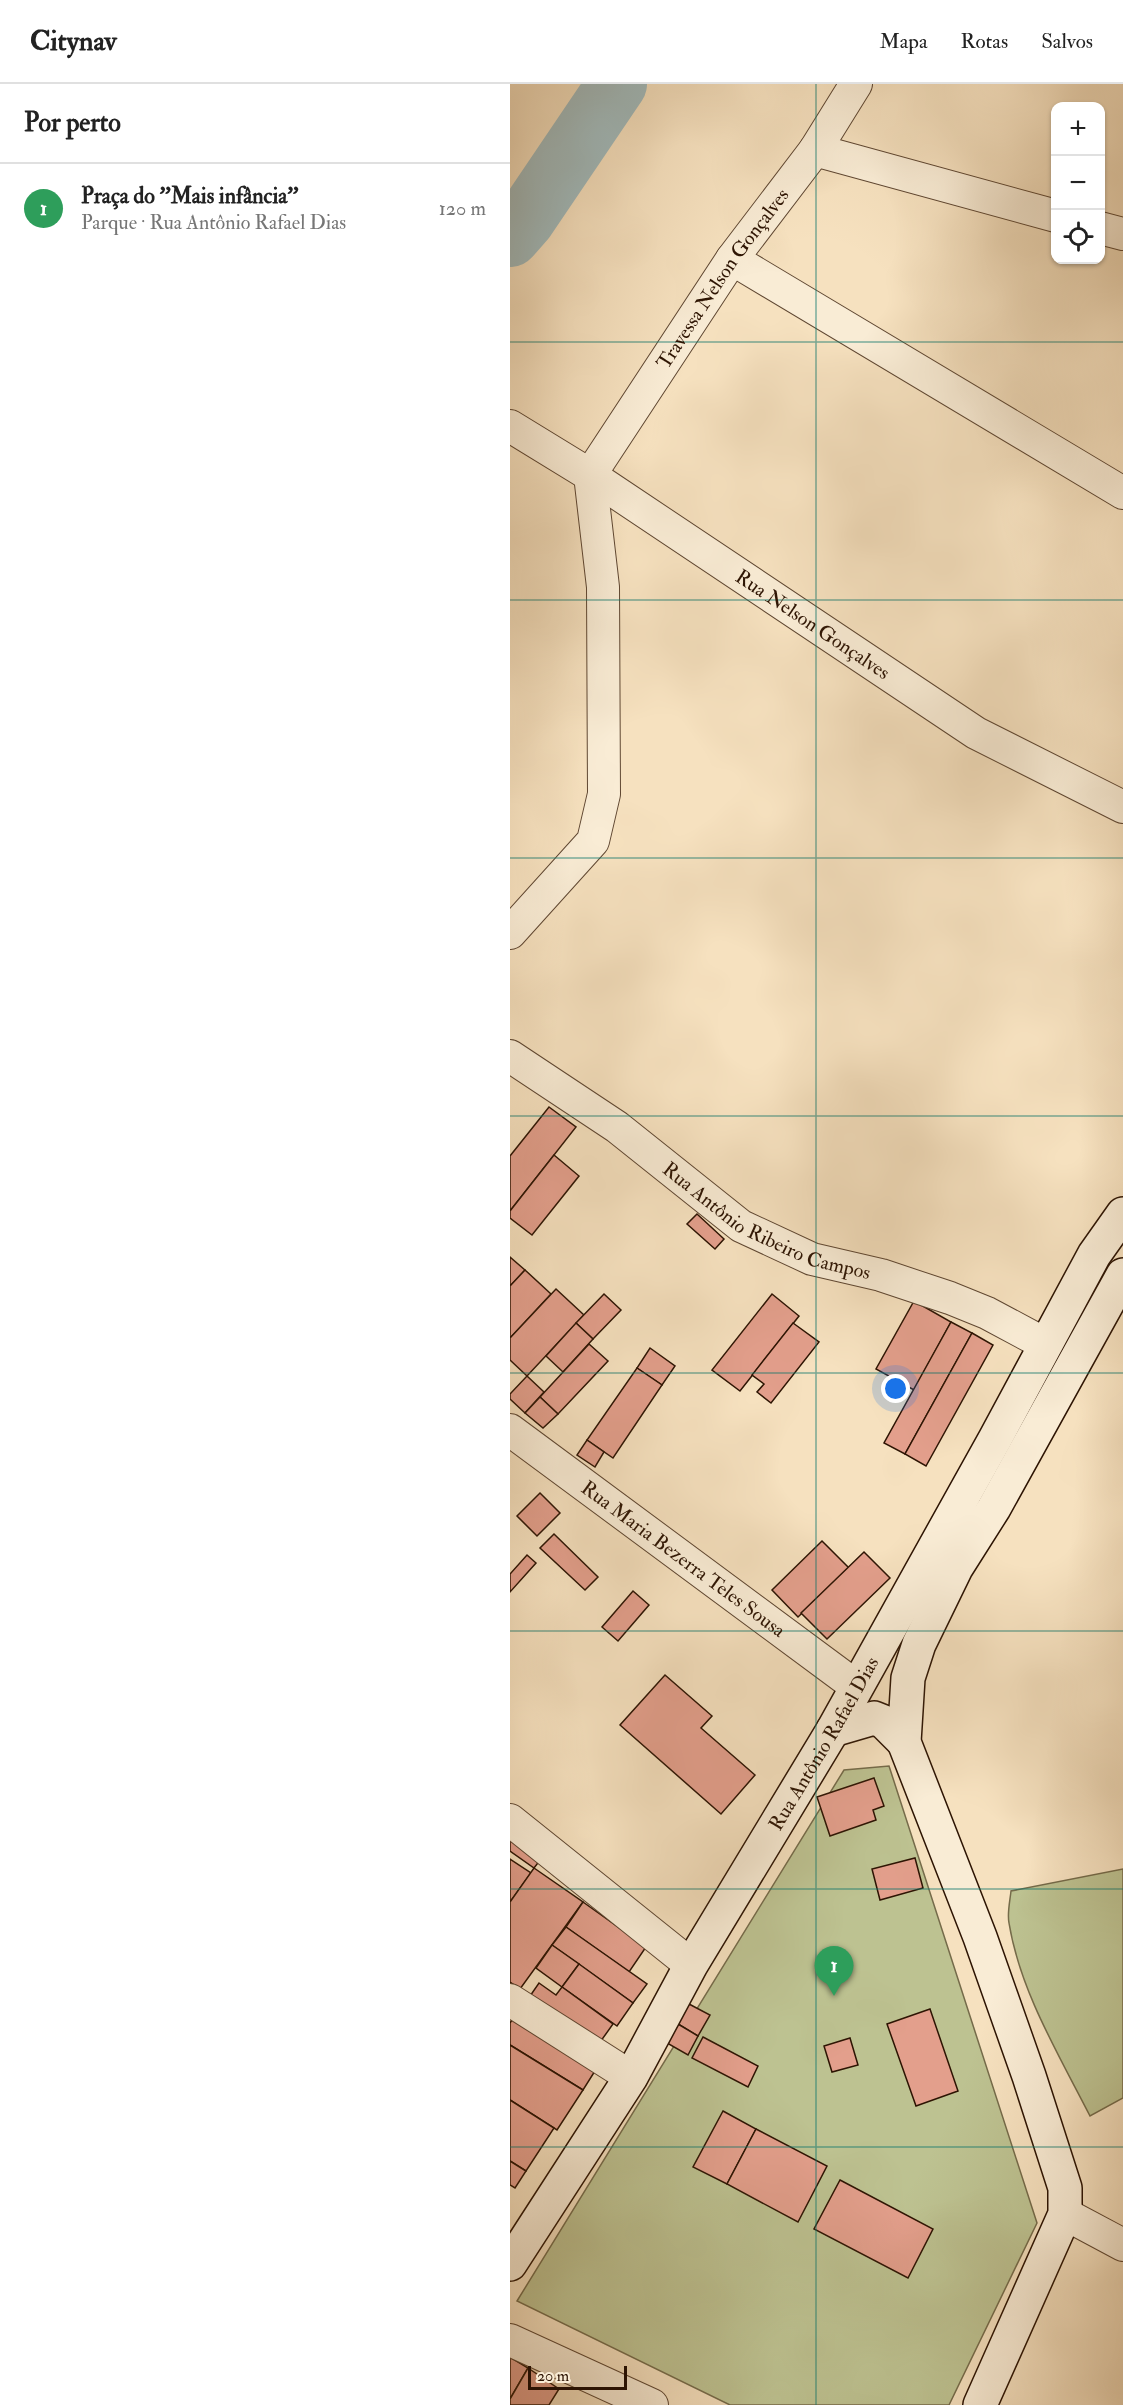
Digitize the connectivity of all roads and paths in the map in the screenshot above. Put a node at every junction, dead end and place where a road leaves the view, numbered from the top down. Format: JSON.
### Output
{"nodes":[{"id":1,"x":856,"y":84,"type":"edge"},
{"id":2,"x":815,"y":150,"type":"junction"},
{"id":3,"x":1051,"y":215,"type":"edge"},
{"id":4,"x":1105,"y":229,"type":"edge"},
{"id":5,"x":1123,"y":234,"type":"edge"},
{"id":6,"x":732,"y":259,"type":"junction"},
{"id":7,"x":510,"y":426,"type":"edge"},
{"id":8,"x":590,"y":475,"type":"junction"},
{"id":9,"x":1123,"y":493,"type":"edge"},
{"id":10,"x":1123,"y":807,"type":"edge"},
{"id":11,"x":510,"y":933,"type":"edge"},
{"id":12,"x":510,"y":1056,"type":"edge"},
{"id":13,"x":1123,"y":1214,"type":"edge"},
{"id":14,"x":1123,"y":1275,"type":"edge"},
{"id":15,"x":1045,"y":1344,"type":"junction"},
{"id":16,"x":510,"y":1430,"type":"edge"},
{"id":17,"x":995,"y":1439,"type":"junction"},
{"id":18,"x":1024,"y":1452,"type":"junction"},
{"id":19,"x":857,"y":1687,"type":"junction"},
{"id":20,"x":833,"y":1730,"type":"junction"},
{"id":21,"x":904,"y":1742,"type":"junction"},
{"id":22,"x":510,"y":1820,"type":"edge"},
{"id":23,"x":691,"y":1965,"type":"junction"},
{"id":24,"x":510,"y":2000,"type":"edge"},
{"id":25,"x":631,"y":2077,"type":"junction"},
{"id":26,"x":1065,"y":2214,"type":"junction"},
{"id":27,"x":1123,"y":2245,"type":"edge"},
{"id":28,"x":510,"y":2264,"type":"edge"},
{"id":29,"x":510,"y":2340,"type":"edge"},
{"id":30,"x":652,"y":2405,"type":"edge"},
{"id":31,"x":980,"y":2405,"type":"edge"}],
"edges":[{"from":1,"to":2,"type":"street","name":"Travessa Nelson Gonçalves"},
{"from":2,"to":3,"type":"street"},
{"from":2,"to":6,"type":"street","name":"Travessa Nelson Gonçalves"},
{"from":4,"to":5,"type":"street"},
{"from":6,"to":8,"type":"street","name":"Travessa Nelson Gonçalves"},
{"from":6,"to":9,"type":"street"},
{"from":7,"to":8,"type":"street","name":"Rua Nelson Gonçalves"},
{"from":8,"to":10,"type":"street","name":"Rua Nelson Gonçalves"},
{"from":8,"to":11,"type":"street"},
{"from":12,"to":15,"type":"street","name":"Rua Antônio Ribeiro Campos"},
{"from":13,"to":15,"type":"street","name":"Rua Antônio Rafael Dias"},
{"from":14,"to":18,"type":"street","name":"Rua Antônio Rafael Dias"},
{"from":15,"to":17,"type":"street","name":"Rua Antônio Rafael Dias"},
{"from":16,"to":19,"type":"street","name":"Rua Maria Bezerra Teles Sousa"},
{"from":17,"to":18,"type":"street"},
{"from":17,"to":19,"type":"street","name":"Rua Antônio Rafael Dias"},
{"from":18,"to":21,"type":"street","name":"Rua Antônio Rafael Dias"},
{"from":19,"to":20,"type":"street","name":"Rua Antônio Rafael Dias"},
{"from":20,"to":21,"type":"street"},
{"from":20,"to":23,"type":"street","name":"Rua Antônio Rafael Dias"},
{"from":21,"to":26,"type":"street","name":"Rua Antônio Rafael Dias"},
{"from":22,"to":23,"type":"street"},
{"from":23,"to":25,"type":"street","name":"Rua Antônio Rafael Dias"},
{"from":24,"to":25,"type":"street"},
{"from":25,"to":28,"type":"street","name":"Rua Antônio Rafael Dias"},
{"from":26,"to":27,"type":"street"},
{"from":26,"to":31,"type":"street"},
{"from":29,"to":30,"type":"street"}]}
